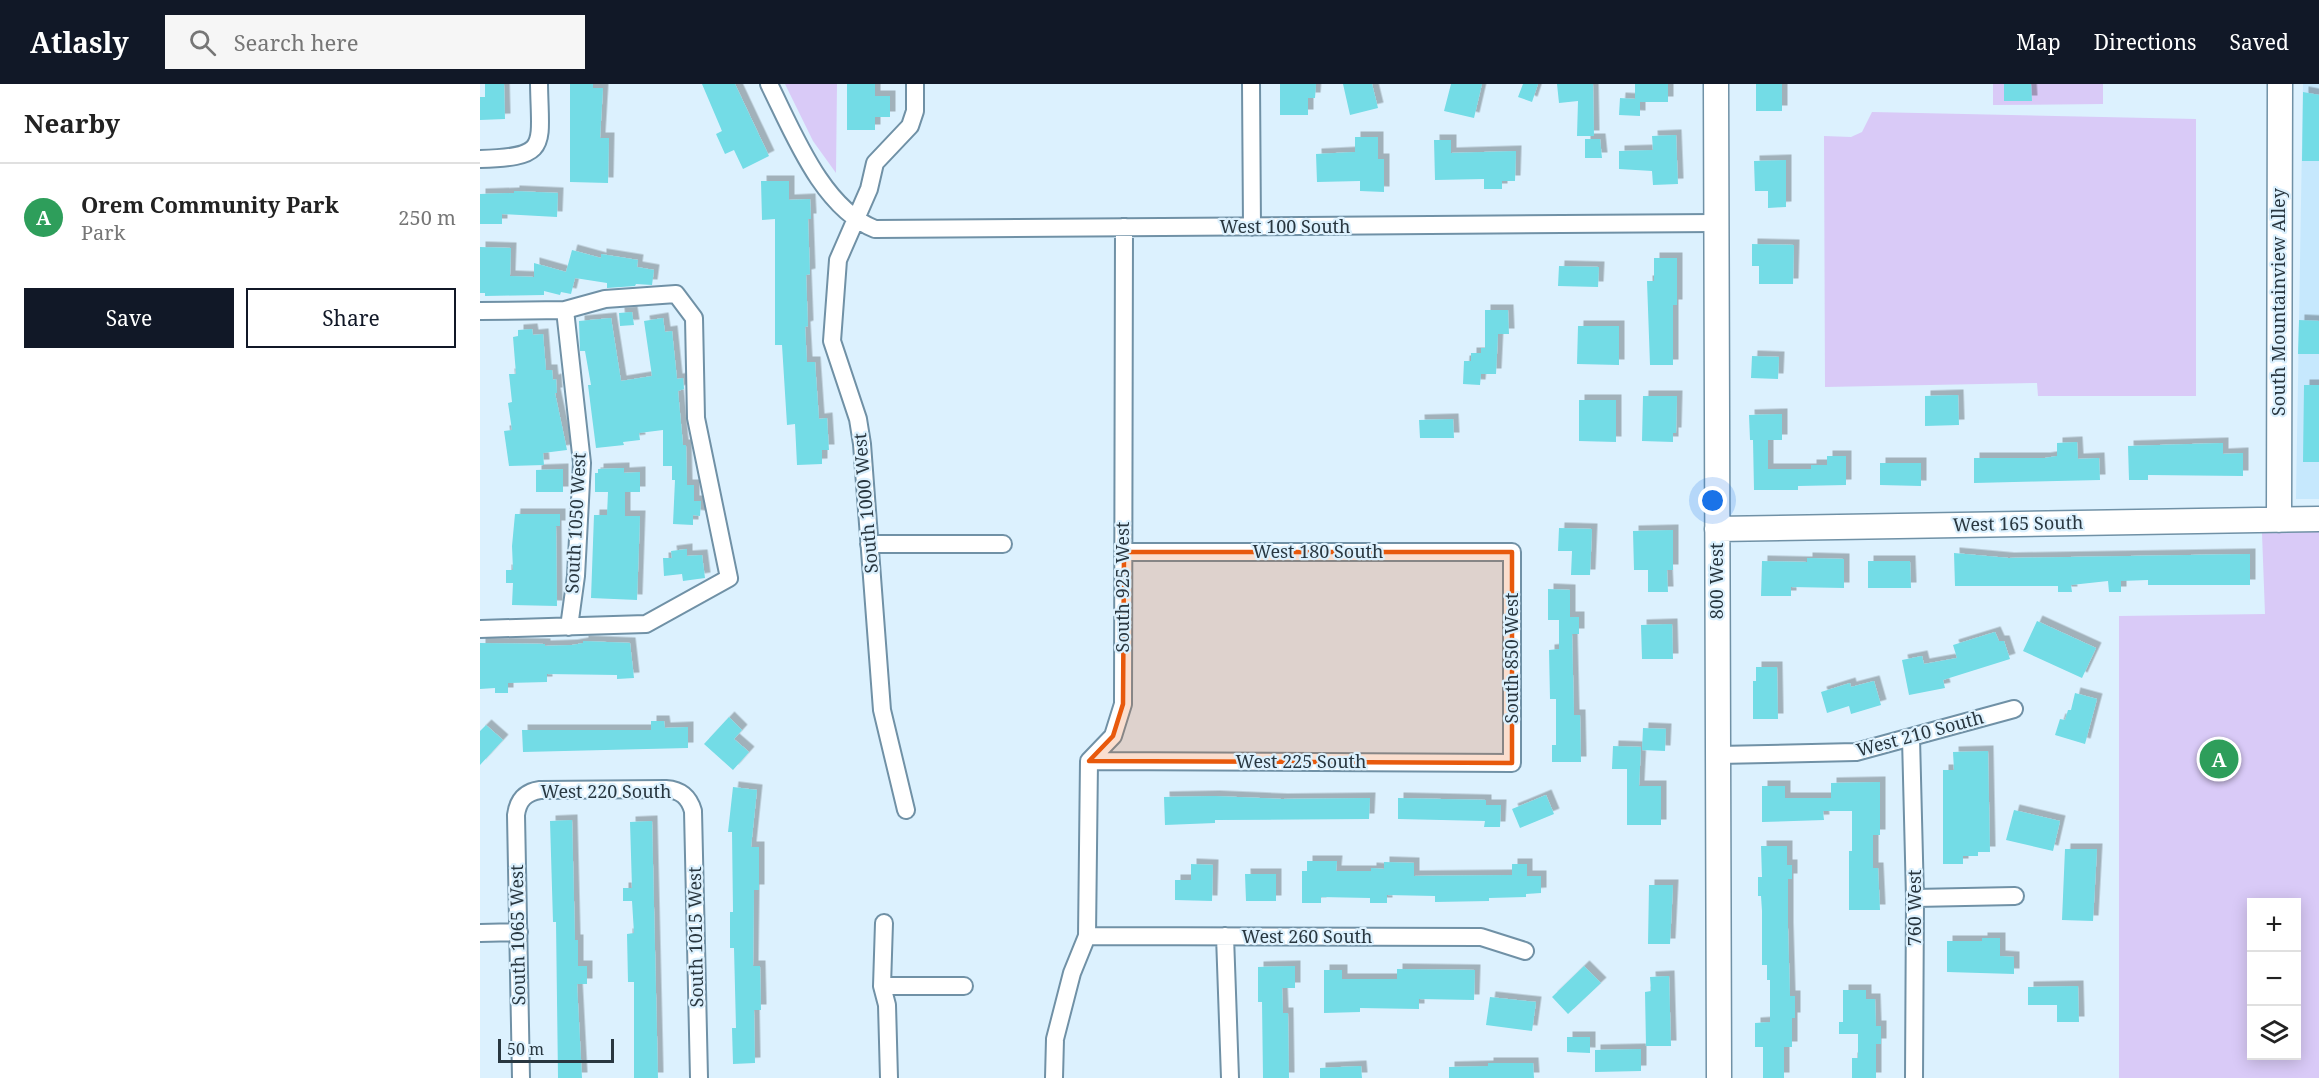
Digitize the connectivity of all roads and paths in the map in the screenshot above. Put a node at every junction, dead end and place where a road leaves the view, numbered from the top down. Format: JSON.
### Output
{"nodes":[{"id":1,"x":539,"y":84,"type":"edge"},
{"id":2,"x":769,"y":84,"type":"edge"},
{"id":3,"x":915,"y":84,"type":"edge"},
{"id":4,"x":1251,"y":84,"type":"edge"},
{"id":5,"x":1716,"y":84,"type":"edge"},
{"id":6,"x":2280,"y":84,"type":"edge"},
{"id":7,"x":480,"y":159,"type":"edge"},
{"id":8,"x":855,"y":220,"type":"junction"},
{"id":9,"x":1716,"y":224,"type":"junction"},
{"id":10,"x":1124,"y":227,"type":"junction"},
{"id":11,"x":1252,"y":227,"type":"junction"},
{"id":12,"x":480,"y":310,"type":"edge"},
{"id":13,"x":565,"y":310,"type":"junction"},
{"id":14,"x":2319,"y":519,"type":"edge"},
{"id":15,"x":2279,"y":520,"type":"junction"},
{"id":16,"x":1717,"y":529,"type":"junction"},
{"id":17,"x":869,"y":543,"type":"junction"},
{"id":18,"x":1004,"y":544,"type":"dead end"},
{"id":19,"x":1124,"y":552,"type":"junction"},
{"id":20,"x":1512,"y":552,"type":"joint"},
{"id":21,"x":569,"y":627,"type":"junction"},
{"id":22,"x":480,"y":629,"type":"edge"},
{"id":23,"x":2014,"y":709,"type":"dead end"},
{"id":24,"x":1911,"y":738,"type":"junction"},
{"id":25,"x":1718,"y":755,"type":"junction"},
{"id":26,"x":1089,"y":761,"type":"junction"},
{"id":27,"x":1512,"y":763,"type":"joint"},
{"id":28,"x":525,"y":795,"type":"joint"},
{"id":29,"x":687,"y":797,"type":"joint"},
{"id":30,"x":906,"y":810,"type":"dead end"},
{"id":31,"x":2015,"y":896,"type":"dead end"},
{"id":32,"x":1915,"y":898,"type":"junction"},
{"id":33,"x":884,"y":923,"type":"dead end"},
{"id":34,"x":519,"y":932,"type":"junction"},
{"id":35,"x":480,"y":933,"type":"edge"},
{"id":36,"x":1087,"y":936,"type":"junction"},
{"id":37,"x":1225,"y":936,"type":"junction"},
{"id":38,"x":1525,"y":951,"type":"dead end"},
{"id":39,"x":882,"y":986,"type":"junction"},
{"id":40,"x":964,"y":986,"type":"dead end"},
{"id":41,"x":521,"y":1078,"type":"edge"},
{"id":42,"x":699,"y":1078,"type":"edge"},
{"id":43,"x":889,"y":1078,"type":"edge"},
{"id":44,"x":1054,"y":1078,"type":"edge"},
{"id":45,"x":1230,"y":1078,"type":"edge"},
{"id":46,"x":1719,"y":1078,"type":"edge"},
{"id":47,"x":1914,"y":1078,"type":"edge"}],
"edges":[{"from":1,"to":7,"type":"street"},
{"from":2,"to":8,"type":"street"},
{"from":3,"to":8,"type":"street","name":"South 1000 West"},
{"from":4,"to":11,"type":"street"},
{"from":5,"to":9,"type":"street","name":"800 West"},
{"from":6,"to":15,"type":"street","name":"South Mountainview Alley"},
{"from":8,"to":10,"type":"street","name":"West 100 South"},
{"from":8,"to":17,"type":"street","name":"South 1000 West"},
{"from":9,"to":11,"type":"street","name":"West 100 South"},
{"from":9,"to":16,"type":"street","name":"800 West"},
{"from":10,"to":11,"type":"street","name":"West 100 South"},
{"from":10,"to":19,"type":"street","name":"South 925 West"},
{"from":12,"to":13,"type":"street"},
{"from":13,"to":21,"type":"street","name":"South 1050 West"},
{"from":13,"to":21,"type":"street"},
{"from":14,"to":15,"type":"street","name":"West 165 South"},
{"from":15,"to":16,"type":"street","name":"West 165 South"},
{"from":16,"to":25,"type":"street","name":"800 West"},
{"from":17,"to":18,"type":"street"},
{"from":17,"to":30,"type":"street","name":"South 1000 West"},
{"from":19,"to":20,"type":"street","name":"West 180 South"},
{"from":19,"to":26,"type":"street","name":"South 925 West"},
{"from":20,"to":27,"type":"street","name":"South 850 West"},
{"from":21,"to":22,"type":"street"},
{"from":23,"to":24,"type":"street","name":"West 210 South"},
{"from":24,"to":25,"type":"street","name":"West 210 South"},
{"from":24,"to":32,"type":"street","name":"760 West"},
{"from":25,"to":46,"type":"street","name":"800 West"},
{"from":26,"to":27,"type":"street","name":"West 225 South"},
{"from":26,"to":36,"type":"street"},
{"from":28,"to":29,"type":"street","name":"West 220 South"},
{"from":28,"to":34,"type":"street","name":"South 1065 West"},
{"from":29,"to":42,"type":"street","name":"South 1015 West"},
{"from":31,"to":32,"type":"street"},
{"from":32,"to":47,"type":"street","name":"760 West"},
{"from":33,"to":39,"type":"street"},
{"from":34,"to":35,"type":"street"},
{"from":34,"to":41,"type":"street","name":"South 1065 West"},
{"from":36,"to":37,"type":"street","name":"West 260 South"},
{"from":36,"to":44,"type":"street"},
{"from":37,"to":38,"type":"street","name":"West 260 South"},
{"from":37,"to":45,"type":"street"},
{"from":39,"to":40,"type":"street"},
{"from":39,"to":43,"type":"street"}]}
